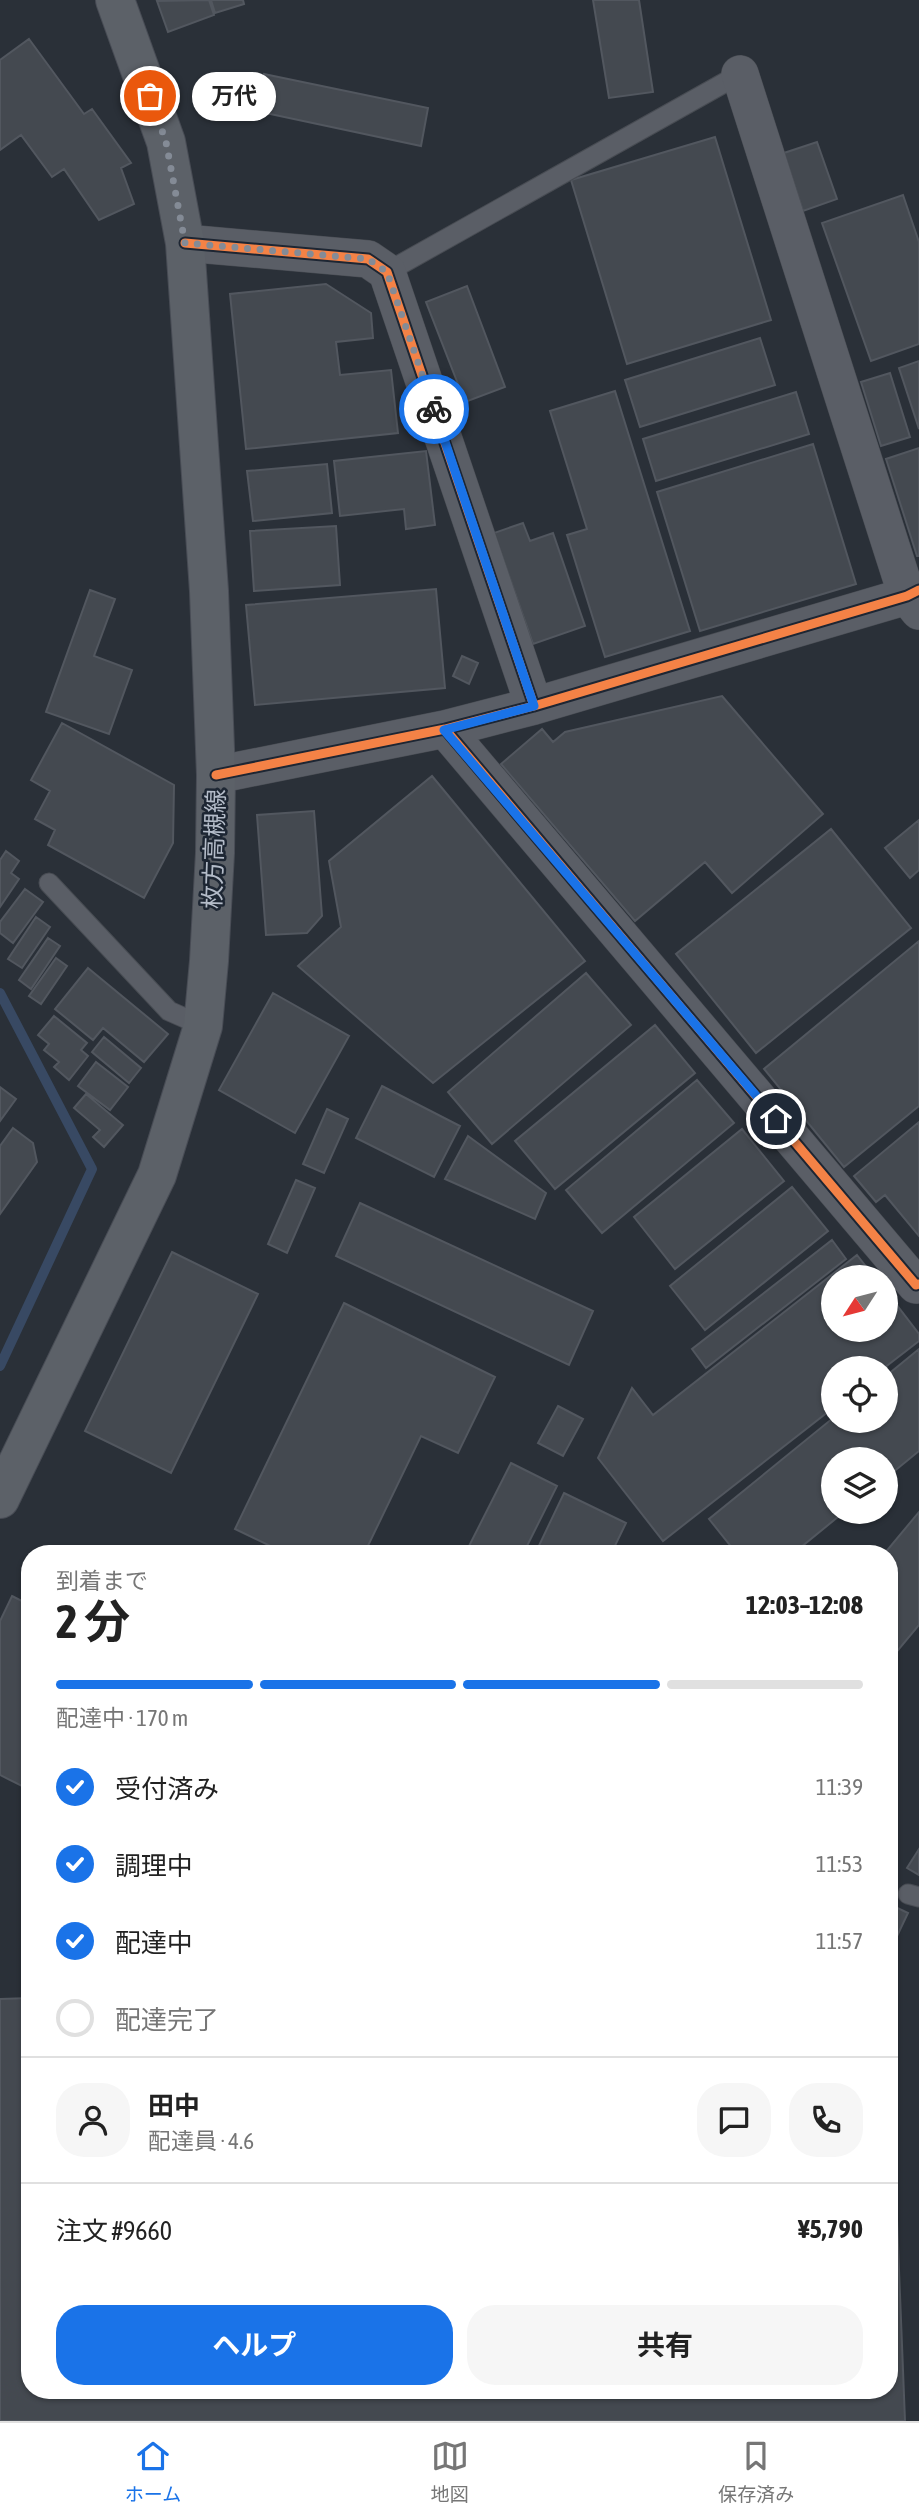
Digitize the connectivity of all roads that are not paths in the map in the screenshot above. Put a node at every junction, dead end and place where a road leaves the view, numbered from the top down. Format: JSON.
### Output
{"nodes":[{"id":1,"x":115,"y":0,"type":"edge"},
{"id":2,"x":740,"y":74,"type":"joint"},
{"id":3,"x":185,"y":243,"type":"junction"},
{"id":4,"x":387,"y":272,"type":"junction"},
{"id":5,"x":915,"y":599,"type":"edge"},
{"id":6,"x":534,"y":706,"type":"junction"},
{"id":7,"x":444,"y":730,"type":"junction"},
{"id":8,"x":216,"y":775,"type":"junction"},
{"id":9,"x":49,"y":883,"type":"dead end"},
{"id":10,"x":203,"y":1026,"type":"junction"},
{"id":11,"x":919,"y":1284,"type":"edge"},
{"id":12,"x":2,"y":1489,"type":"edge"}],
"edges":[{"from":1,"to":3,"type":"main road","name":"枚方高槻線"},
{"from":2,"to":4,"type":"lane"},
{"from":2,"to":5,"type":"street"},
{"from":3,"to":4,"type":"street"},
{"from":3,"to":8,"type":"main road","name":"枚方高槻線"},
{"from":4,"to":6,"type":"street"},
{"from":5,"to":6,"type":"street"},
{"from":6,"to":7,"type":"street"},
{"from":7,"to":8,"type":"street"},
{"from":7,"to":11,"type":"street"},
{"from":8,"to":10,"type":"main road","name":"枚方高槻線"},
{"from":9,"to":10,"type":"lane"},
{"from":10,"to":12,"type":"main road","name":"枚方高槻線"}]}
